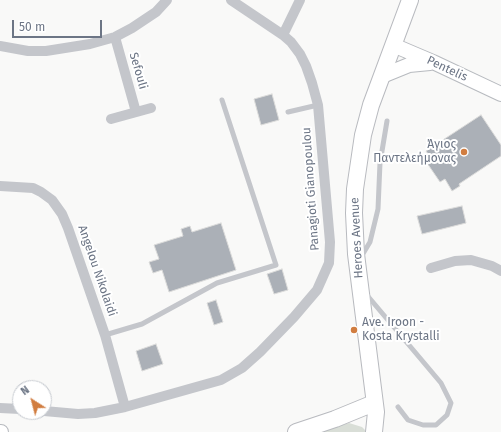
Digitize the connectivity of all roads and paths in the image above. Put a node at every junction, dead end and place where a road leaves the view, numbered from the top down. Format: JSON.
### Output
{"nodes":[{"id":1,"x":167,"y":0,"type":"edge"},
{"id":2,"x":231,"y":0,"type":"edge"},
{"id":3,"x":300,"y":0,"type":"edge"},
{"id":4,"x":410,"y":0,"type":"edge"},
{"id":5,"x":283,"y":35,"type":"junction"},
{"id":6,"x":115,"y":37,"type":"junction"},
{"id":7,"x":0,"y":46,"type":"edge"},
{"id":8,"x":393,"y":46,"type":"junction"},
{"id":9,"x":433,"y":62,"type":"junction"},
{"id":10,"x":382,"y":76,"type":"junction"},
{"id":11,"x":501,"y":94,"type":"edge"},
{"id":12,"x":222,"y":100,"type":"dead end"},
{"id":13,"x":318,"y":105,"type":"junction"},
{"id":14,"x":151,"y":108,"type":"dead end"},
{"id":15,"x":136,"y":112,"type":"junction"},
{"id":16,"x":288,"y":112,"type":"dead end"},
{"id":17,"x":111,"y":119,"type":"dead end"},
{"id":18,"x":387,"y":121,"type":"dead end"},
{"id":19,"x":0,"y":186,"type":"edge"},
{"id":20,"x":357,"y":263,"type":"junction"},
{"id":21,"x":431,"y":268,"type":"dead end"},
{"id":22,"x":501,"y":271,"type":"edge"},
{"id":23,"x":360,"y":288,"type":"junction"},
{"id":24,"x":105,"y":335,"type":"junction"},
{"id":25,"x":375,"y":407,"type":"junction"},
{"id":26,"x":398,"y":407,"type":"dead end"},
{"id":27,"x":0,"y":408,"type":"edge"},
{"id":28,"x":125,"y":408,"type":"junction"},
{"id":29,"x":12,"y":409,"type":"edge"},
{"id":30,"x":52,"y":412,"type":"edge"},
{"id":31,"x":296,"y":432,"type":"edge"},
{"id":32,"x":374,"y":432,"type":"edge"},
{"id":33,"x":386,"y":432,"type":"edge"}],
"edges":[{"from":1,"to":6,"type":"street"},
{"from":2,"to":5,"type":"street","name":"Panagioti Gianopoulou"},
{"from":3,"to":5,"type":"street"},
{"from":4,"to":8,"type":"main road","name":"Heroes Avenue"},
{"from":5,"to":13,"type":"street","name":"Panagioti Gianopoulou"},
{"from":6,"to":7,"type":"street"},
{"from":6,"to":15,"type":"street","name":"Sefouli"},
{"from":8,"to":9,"type":"street","name":"Pentelis"},
{"from":8,"to":10,"type":"main road","name":"Heroes Avenue"},
{"from":9,"to":10,"type":"street"},
{"from":9,"to":11,"type":"street","name":"Pentelis"},
{"from":10,"to":20,"type":"main road","name":"Heroes Avenue"},
{"from":12,"to":24,"type":"lane"},
{"from":13,"to":16,"type":"lane"},
{"from":13,"to":28,"type":"street","name":"Panagioti Gianopoulou"},
{"from":14,"to":15,"type":"street"},
{"from":15,"to":17,"type":"street"},
{"from":18,"to":20,"type":"lane"},
{"from":19,"to":24,"type":"street","name":"Angelou Nikolaidi"},
{"from":20,"to":23,"type":"main road","name":"Heroes Avenue"},
{"from":21,"to":22,"type":"street"},
{"from":23,"to":25,"type":"main road","name":"Heroes Avenue"},
{"from":23,"to":26,"type":"lane"},
{"from":24,"to":28,"type":"street","name":"Angelou Nikolaidi"},
{"from":25,"to":31,"type":"main road"},
{"from":25,"to":32,"type":"main road","name":"Heroes Avenue"},
{"from":25,"to":33,"type":"main road","name":"Heroes Avenue"},
{"from":27,"to":29,"type":"street"},
{"from":28,"to":30,"type":"street","name":"Panagioti Gianopoulou"}]}
